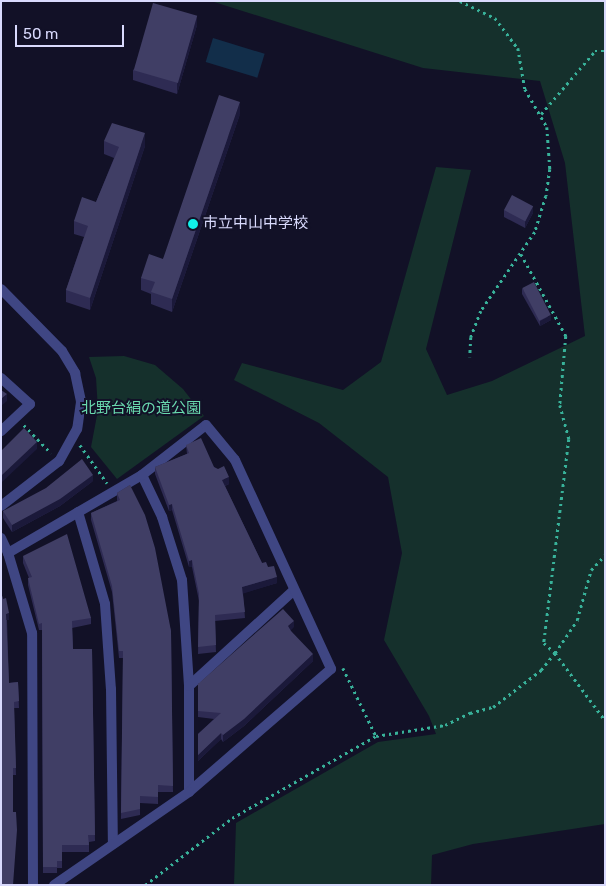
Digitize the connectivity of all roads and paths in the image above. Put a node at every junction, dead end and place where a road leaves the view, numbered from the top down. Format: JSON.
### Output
{"nodes":[{"id":1,"x":460,"y":1,"type":"edge"},
{"id":2,"x":605,"y":51,"type":"edge"},
{"id":3,"x":541,"y":114,"type":"junction"},
{"id":4,"x":521,"y":254,"type":"junction"},
{"id":5,"x":1,"y":289,"type":"edge"},
{"id":6,"x":470,"y":356,"type":"dead end"},
{"id":7,"x":1,"y":378,"type":"edge"},
{"id":8,"x":16,"y":417,"type":"junction"},
{"id":9,"x":1,"y":431,"type":"edge"},
{"id":10,"x":74,"y":435,"type":"junction"},
{"id":11,"x":54,"y":456,"type":"dead end"},
{"id":12,"x":142,"y":475,"type":"junction"},
{"id":13,"x":113,"y":491,"type":"junction"},
{"id":14,"x":1,"y":506,"type":"edge"},
{"id":15,"x":78,"y":512,"type":"junction"},
{"id":16,"x":1,"y":538,"type":"edge"},
{"id":17,"x":8,"y":553,"type":"junction"},
{"id":18,"x":605,"y":555,"type":"edge"},
{"id":19,"x":294,"y":590,"type":"junction"},
{"id":20,"x":555,"y":653,"type":"junction"},
{"id":21,"x":327,"y":660,"type":"junction"},
{"id":22,"x":189,"y":686,"type":"junction"},
{"id":23,"x":605,"y":720,"type":"edge"},
{"id":24,"x":376,"y":736,"type":"junction"},
{"id":25,"x":189,"y":792,"type":"junction"},
{"id":26,"x":113,"y":844,"type":"junction"},
{"id":27,"x":33,"y":885,"type":"edge"},
{"id":28,"x":54,"y":885,"type":"edge"},
{"id":29,"x":145,"y":885,"type":"edge"}],
"edges":[{"from":1,"to":3,"type":"path"},
{"from":2,"to":3,"type":"path"},
{"from":3,"to":4,"type":"path"},
{"from":4,"to":6,"type":"path"},
{"from":4,"to":20,"type":"path"},
{"from":5,"to":10,"type":"street"},
{"from":7,"to":8,"type":"street"},
{"from":8,"to":9,"type":"street"},
{"from":8,"to":11,"type":"path"},
{"from":10,"to":13,"type":"path"},
{"from":10,"to":14,"type":"street"},
{"from":12,"to":13,"type":"street"},
{"from":12,"to":19,"type":"street"},
{"from":12,"to":22,"type":"street"},
{"from":13,"to":15,"type":"street"},
{"from":15,"to":17,"type":"street"},
{"from":15,"to":26,"type":"street"},
{"from":16,"to":17,"type":"street"},
{"from":17,"to":27,"type":"street"},
{"from":18,"to":20,"type":"path"},
{"from":19,"to":21,"type":"street"},
{"from":19,"to":22,"type":"street"},
{"from":20,"to":23,"type":"path"},
{"from":20,"to":24,"type":"path"},
{"from":21,"to":24,"type":"path"},
{"from":21,"to":25,"type":"street"},
{"from":22,"to":25,"type":"street"},
{"from":24,"to":29,"type":"path"},
{"from":25,"to":26,"type":"street"},
{"from":26,"to":28,"type":"street"}]}
